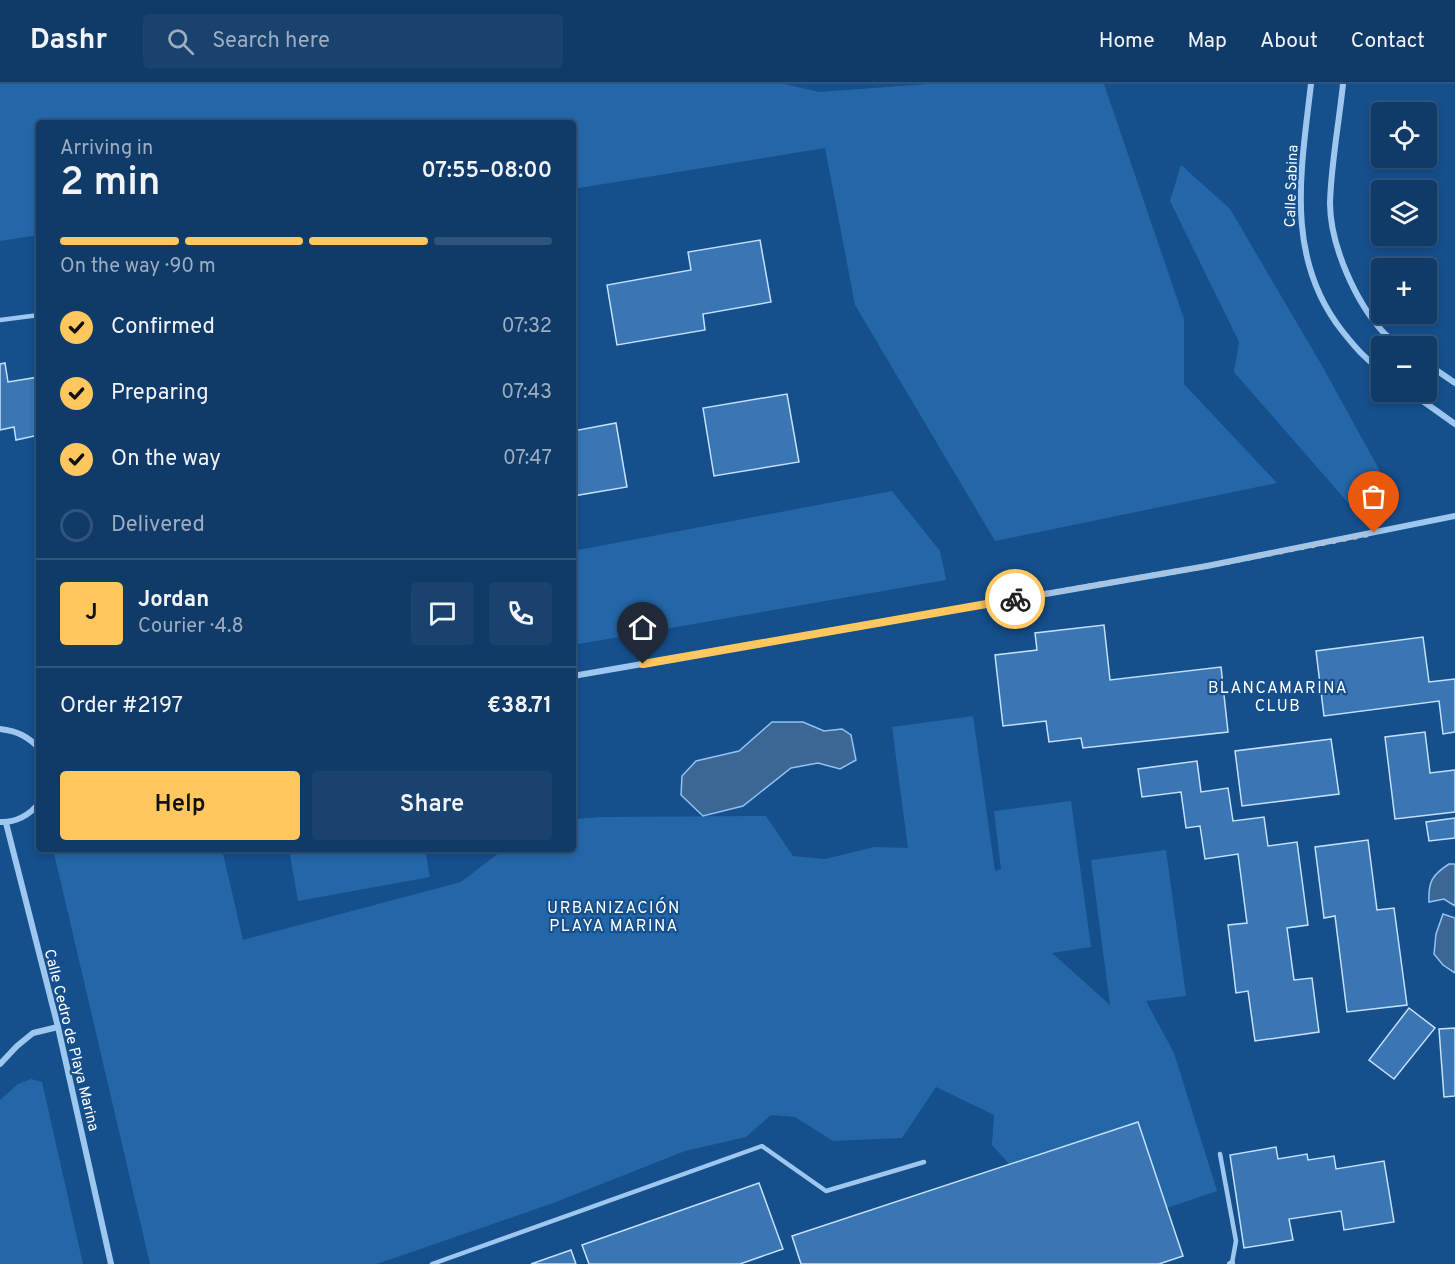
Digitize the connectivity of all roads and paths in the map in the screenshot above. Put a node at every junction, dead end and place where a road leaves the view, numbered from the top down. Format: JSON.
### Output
{"nodes":[{"id":1,"x":1311,"y":84,"type":"edge"},
{"id":2,"x":1343,"y":84,"type":"edge"},
{"id":3,"x":36,"y":315,"type":"edge"},
{"id":4,"x":0,"y":320,"type":"edge"},
{"id":5,"x":1388,"y":336,"type":"edge"},
{"id":6,"x":1371,"y":364,"type":"edge"},
{"id":7,"x":1437,"y":371,"type":"edge"},
{"id":8,"x":1455,"y":383,"type":"edge"},
{"id":9,"x":1424,"y":402,"type":"edge"},
{"id":10,"x":1455,"y":424,"type":"edge"},
{"id":11,"x":1455,"y":516,"type":"edge"},
{"id":12,"x":576,"y":675,"type":"edge"},
{"id":13,"x":0,"y":729,"type":"edge"},
{"id":14,"x":36,"y":745,"type":"edge"},
{"id":15,"x":36,"y":807,"type":"edge"},
{"id":16,"x":3,"y":822,"type":"edge"},
{"id":17,"x":58,"y":1027,"type":"junction"},
{"id":18,"x":0,"y":1064,"type":"edge"},
{"id":19,"x":1220,"y":1154,"type":"dead end"},
{"id":20,"x":924,"y":1162,"type":"dead end"},
{"id":21,"x":111,"y":1264,"type":"edge"},
{"id":22,"x":432,"y":1264,"type":"edge"},
{"id":23,"x":1231,"y":1264,"type":"edge"}],
"edges":[{"from":1,"to":6,"type":"street","name":"Calle Sabina"},
{"from":2,"to":5,"type":"street"},
{"from":3,"to":4,"type":"lane"},
{"from":7,"to":8,"type":"street"},
{"from":9,"to":10,"type":"street"},
{"from":11,"to":12,"type":"street"},
{"from":13,"to":14,"type":"street"},
{"from":15,"to":16,"type":"street"},
{"from":16,"to":17,"type":"street","name":"Calle Cedro de Playa Marina"},
{"from":17,"to":18,"type":"street"},
{"from":17,"to":21,"type":"street","name":"Calle Cedro de Playa Marina"},
{"from":19,"to":23,"type":"lane"},
{"from":20,"to":22,"type":"lane"}]}
